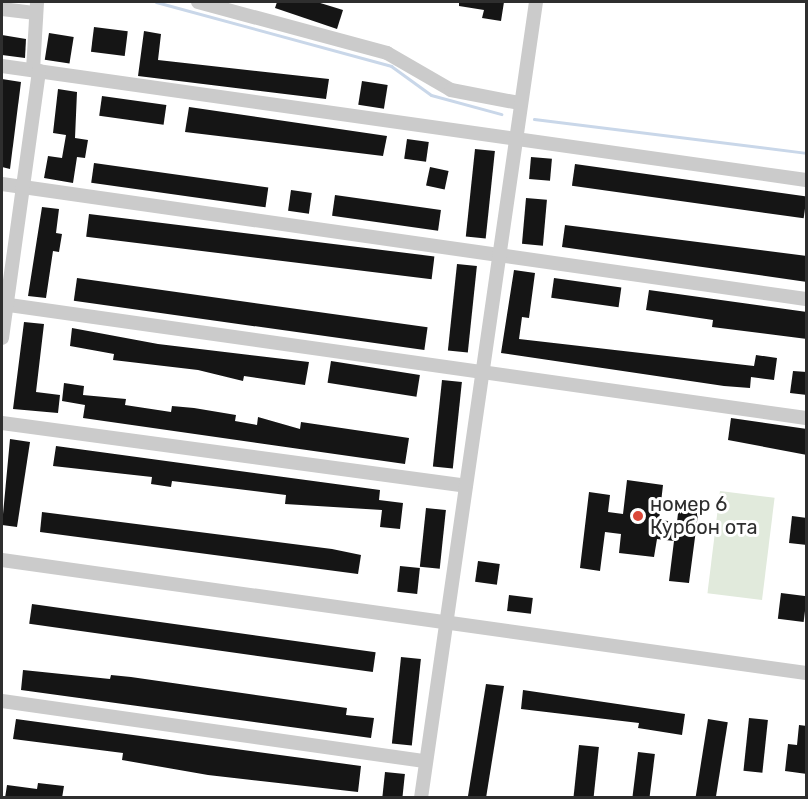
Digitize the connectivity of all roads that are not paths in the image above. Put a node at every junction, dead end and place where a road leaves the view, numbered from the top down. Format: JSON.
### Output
{"nodes":[{"id":1,"x":198,"y":2,"type":"edge"},
{"id":2,"x":536,"y":2,"type":"edge"},
{"id":3,"x":225,"y":6,"type":"edge"},
{"id":4,"x":36,"y":7,"type":"edge"},
{"id":5,"x":2,"y":9,"type":"edge"},
{"id":6,"x":2,"y":66,"type":"edge"},
{"id":7,"x":36,"y":71,"type":"junction"},
{"id":8,"x":519,"y":103,"type":"junction"},
{"id":9,"x":513,"y":140,"type":"junction"},
{"id":10,"x":807,"y":180,"type":"edge"},
{"id":11,"x":2,"y":184,"type":"edge"},
{"id":12,"x":22,"y":187,"type":"junction"},
{"id":13,"x":497,"y":252,"type":"junction"},
{"id":14,"x":807,"y":299,"type":"edge"},
{"id":15,"x":4,"y":304,"type":"edge"},
{"id":16,"x":2,"y":338,"type":"edge"},
{"id":17,"x":483,"y":371,"type":"junction"},
{"id":18,"x":807,"y":418,"type":"edge"},
{"id":19,"x":2,"y":423,"type":"edge"},
{"id":20,"x":466,"y":486,"type":"junction"},
{"id":21,"x":2,"y":560,"type":"edge"},
{"id":22,"x":445,"y":622,"type":"junction"},
{"id":23,"x":807,"y":674,"type":"edge"},
{"id":24,"x":2,"y":701,"type":"edge"},
{"id":25,"x":425,"y":761,"type":"junction"},
{"id":26,"x":421,"y":798,"type":"edge"}],
"edges":[{"from":1,"to":3,"type":"street"},
{"from":2,"to":8,"type":"street"},
{"from":3,"to":8,"type":"street"},
{"from":4,"to":5,"type":"street"},
{"from":4,"to":7,"type":"street"},
{"from":6,"to":7,"type":"street"},
{"from":7,"to":9,"type":"street"},
{"from":7,"to":12,"type":"street"},
{"from":8,"to":9,"type":"street"},
{"from":9,"to":10,"type":"street"},
{"from":9,"to":13,"type":"street"},
{"from":11,"to":12,"type":"street"},
{"from":12,"to":13,"type":"street"},
{"from":12,"to":15,"type":"street"},
{"from":13,"to":14,"type":"street"},
{"from":13,"to":17,"type":"street"},
{"from":15,"to":16,"type":"street"},
{"from":15,"to":17,"type":"street"},
{"from":17,"to":18,"type":"street"},
{"from":17,"to":20,"type":"street"},
{"from":19,"to":20,"type":"street"},
{"from":20,"to":22,"type":"street"},
{"from":21,"to":22,"type":"street"},
{"from":22,"to":23,"type":"street"},
{"from":22,"to":25,"type":"street"},
{"from":24,"to":25,"type":"street"},
{"from":25,"to":26,"type":"street"}]}
